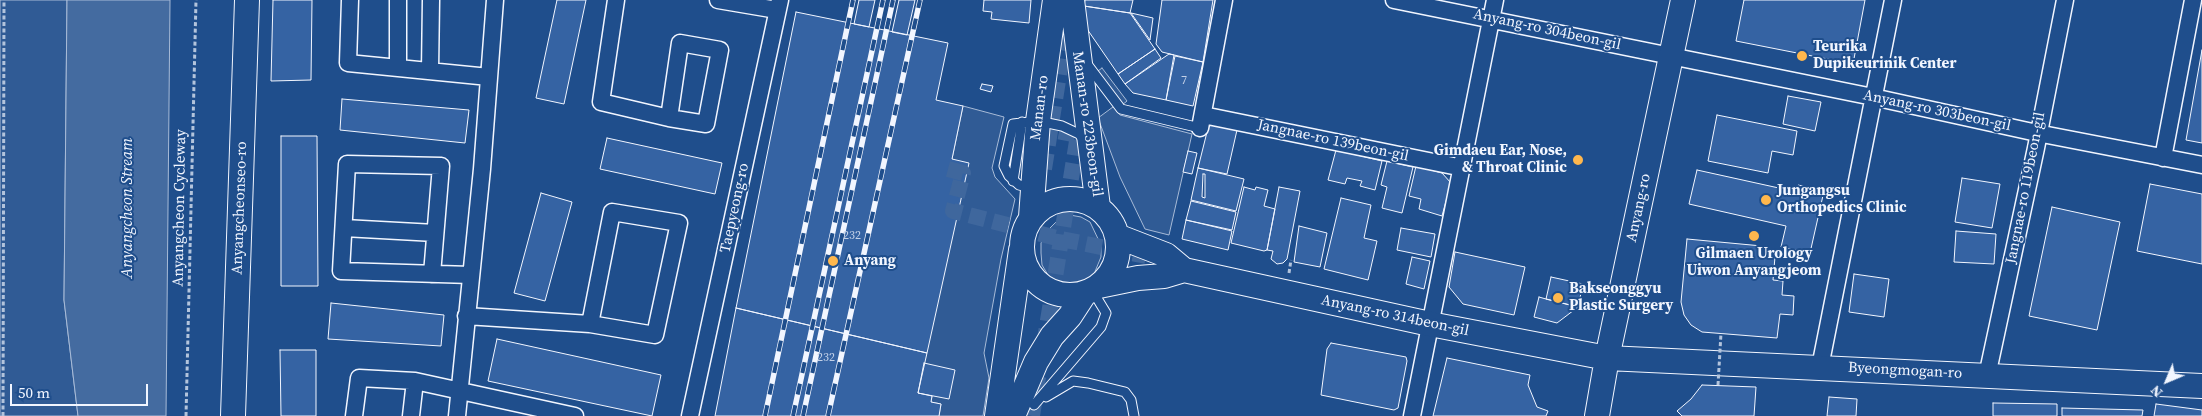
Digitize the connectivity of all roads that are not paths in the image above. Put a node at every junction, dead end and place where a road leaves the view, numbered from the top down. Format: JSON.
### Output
{"nodes":[{"id":1,"x":247,"y":0,"type":"edge"},
{"id":2,"x":350,"y":0,"type":"edge"},
{"id":3,"x":398,"y":0,"type":"edge"},
{"id":4,"x":431,"y":0,"type":"edge"},
{"id":5,"x":495,"y":0,"type":"edge"},
{"id":6,"x":616,"y":0,"type":"edge"},
{"id":7,"x":718,"y":0,"type":"edge"},
{"id":8,"x":1054,"y":0,"type":"edge"},
{"id":9,"x":1072,"y":0,"type":"edge"},
{"id":10,"x":1224,"y":0,"type":"edge"},
{"id":11,"x":1394,"y":0,"type":"edge"},
{"id":12,"x":1495,"y":0,"type":"edge"},
{"id":13,"x":1683,"y":0,"type":"edge"},
{"id":14,"x":1892,"y":0,"type":"edge"},
{"id":15,"x":2065,"y":0,"type":"edge"},
{"id":16,"x":2193,"y":0,"type":"edge"},
{"id":17,"x":779,"y":5,"type":"edge"},
{"id":18,"x":1492,"y":18,"type":"junction"},
{"id":19,"x":1076,"y":50,"type":"junction"},
{"id":20,"x":1672,"y":56,"type":"junction"},
{"id":21,"x":398,"y":68,"type":"junction"},
{"id":22,"x":430,"y":71,"type":"junction"},
{"id":23,"x":489,"y":76,"type":"junction"},
{"id":24,"x":1873,"y":97,"type":"junction"},
{"id":25,"x":669,"y":118,"type":"junction"},
{"id":26,"x":1201,"y":121,"type":"junction"},
{"id":27,"x":1030,"y":122,"type":"junction"},
{"id":28,"x":2037,"y":133,"type":"junction"},
{"id":29,"x":1092,"y":149,"type":"junction"},
{"id":30,"x":2163,"y":158,"type":"junction"},
{"id":31,"x":2202,"y":165,"type":"edge"},
{"id":32,"x":1463,"y":168,"type":"junction"},
{"id":33,"x":1098,"y":207,"type":"junction"},
{"id":34,"x":1031,"y":218,"type":"junction"},
{"id":35,"x":344,"y":228,"type":"junction"},
{"id":36,"x":435,"y":233,"type":"junction"},
{"id":37,"x":1117,"y":236,"type":"junction"},
{"id":38,"x":1022,"y":248,"type":"junction"},
{"id":39,"x":1184,"y":270,"type":"junction"},
{"id":40,"x":432,"y":274,"type":"junction"},
{"id":41,"x":471,"y":275,"type":"junction"},
{"id":42,"x":1092,"y":290,"type":"junction"},
{"id":43,"x":466,"y":316,"type":"junction"},
{"id":44,"x":590,"y":324,"type":"junction"},
{"id":45,"x":1430,"y":324,"type":"junction"},
{"id":46,"x":1607,"y":358,"type":"junction"},
{"id":47,"x":1820,"y":367,"type":"junction"},
{"id":48,"x":1987,"y":376,"type":"junction"},
{"id":49,"x":415,"y":381,"type":"junction"},
{"id":50,"x":2202,"y":386,"type":"edge"},
{"id":51,"x":460,"y":390,"type":"junction"},
{"id":52,"x":1024,"y":411,"type":"edge"},
{"id":53,"x":570,"y":415,"type":"edge"},
{"id":54,"x":233,"y":416,"type":"edge"},
{"id":55,"x":354,"y":416,"type":"edge"},
{"id":56,"x":411,"y":416,"type":"edge"},
{"id":57,"x":457,"y":416,"type":"edge"},
{"id":58,"x":690,"y":416,"type":"edge"},
{"id":59,"x":997,"y":416,"type":"edge"},
{"id":60,"x":1020,"y":416,"type":"edge"},
{"id":61,"x":1134,"y":416,"type":"edge"},
{"id":62,"x":1412,"y":416,"type":"edge"},
{"id":63,"x":1597,"y":416,"type":"edge"}],
"edges":[{"from":1,"to":54,"type":"street","name":"Anyangcheonseo-ro"},
{"from":2,"to":21,"type":"street"},
{"from":3,"to":21,"type":"street"},
{"from":4,"to":22,"type":"street"},
{"from":5,"to":23,"type":"street"},
{"from":6,"to":25,"type":"street"},
{"from":7,"to":17,"type":"street"},
{"from":8,"to":27,"type":"street","name":"Manan-ro"},
{"from":9,"to":19,"type":"street","name":"Manan-ro 223beon-gil"},
{"from":10,"to":26,"type":"street"},
{"from":11,"to":18,"type":"street","name":"Anyang-ro 304beon-gil"},
{"from":12,"to":18,"type":"street"},
{"from":13,"to":20,"type":"street","name":"Anyang-ro"},
{"from":14,"to":24,"type":"street"},
{"from":15,"to":28,"type":"street","name":"Jangnae-ro 119beon-gil"},
{"from":16,"to":30,"type":"street"},
{"from":17,"to":58,"type":"street","name":"Taepyeong-ro"},
{"from":18,"to":20,"type":"street","name":"Anyang-ro 304beon-gil"},
{"from":18,"to":32,"type":"street"},
{"from":19,"to":26,"type":"lane"},
{"from":19,"to":29,"type":"street","name":"Manan-ro 223beon-gil"},
{"from":20,"to":24,"type":"street","name":"Anyang-ro 303beon-gil"},
{"from":20,"to":46,"type":"street","name":"Anyang-ro"},
{"from":21,"to":22,"type":"street"},
{"from":22,"to":23,"type":"street"},
{"from":23,"to":41,"type":"street"},
{"from":24,"to":28,"type":"street","name":"Anyang-ro 303beon-gil"},
{"from":24,"to":47,"type":"street"},
{"from":25,"to":25,"type":"street"},
{"from":26,"to":32,"type":"street","name":"Jangnae-ro 139beon-gil"},
{"from":27,"to":29,"type":"lane"},
{"from":27,"to":34,"type":"street","name":"Manan-ro"},
{"from":28,"to":30,"type":"street","name":"Anyang-ro 303beon-gil"},
{"from":28,"to":48,"type":"street","name":"Jangnae-ro 119beon-gil"},
{"from":29,"to":33,"type":"street","name":"Manan-ro 223beon-gil"},
{"from":30,"to":31,"type":"street","name":"Anyang-ro 303beon-gil"},
{"from":32,"to":45,"type":"street"},
{"from":33,"to":34,"type":"street"},
{"from":33,"to":37,"type":"street","name":"Manan-ro 223beon-gil"},
{"from":34,"to":38,"type":"street"},
{"from":35,"to":36,"type":"street"},
{"from":35,"to":36,"type":"street"},
{"from":35,"to":40,"type":"street"},
{"from":36,"to":40,"type":"street"},
{"from":37,"to":39,"type":"street"},
{"from":37,"to":42,"type":"street"},
{"from":38,"to":42,"type":"street"},
{"from":38,"to":59,"type":"street"},
{"from":39,"to":42,"type":"street"},
{"from":39,"to":45,"type":"street","name":"Anyang-ro 314beon-gil"},
{"from":40,"to":41,"type":"street"},
{"from":41,"to":43,"type":"street"},
{"from":42,"to":52,"type":"street"},
{"from":42,"to":52,"type":"lane"},
{"from":43,"to":44,"type":"street"},
{"from":43,"to":51,"type":"street"},
{"from":44,"to":44,"type":"street"},
{"from":45,"to":46,"type":"street","name":"Anyang-ro 314beon-gil"},
{"from":45,"to":62,"type":"street"},
{"from":46,"to":47,"type":"street","name":"Byeongmogan-ro"},
{"from":46,"to":63,"type":"street","name":"Anyang-ro"},
{"from":47,"to":48,"type":"street","name":"Byeongmogan-ro"},
{"from":48,"to":50,"type":"street","name":"Byeongmogan-ro"},
{"from":49,"to":51,"type":"street"},
{"from":49,"to":55,"type":"street"},
{"from":49,"to":56,"type":"street"},
{"from":51,"to":53,"type":"street"},
{"from":51,"to":57,"type":"street"},
{"from":52,"to":60,"type":"lane"},
{"from":52,"to":61,"type":"lane"}]}
